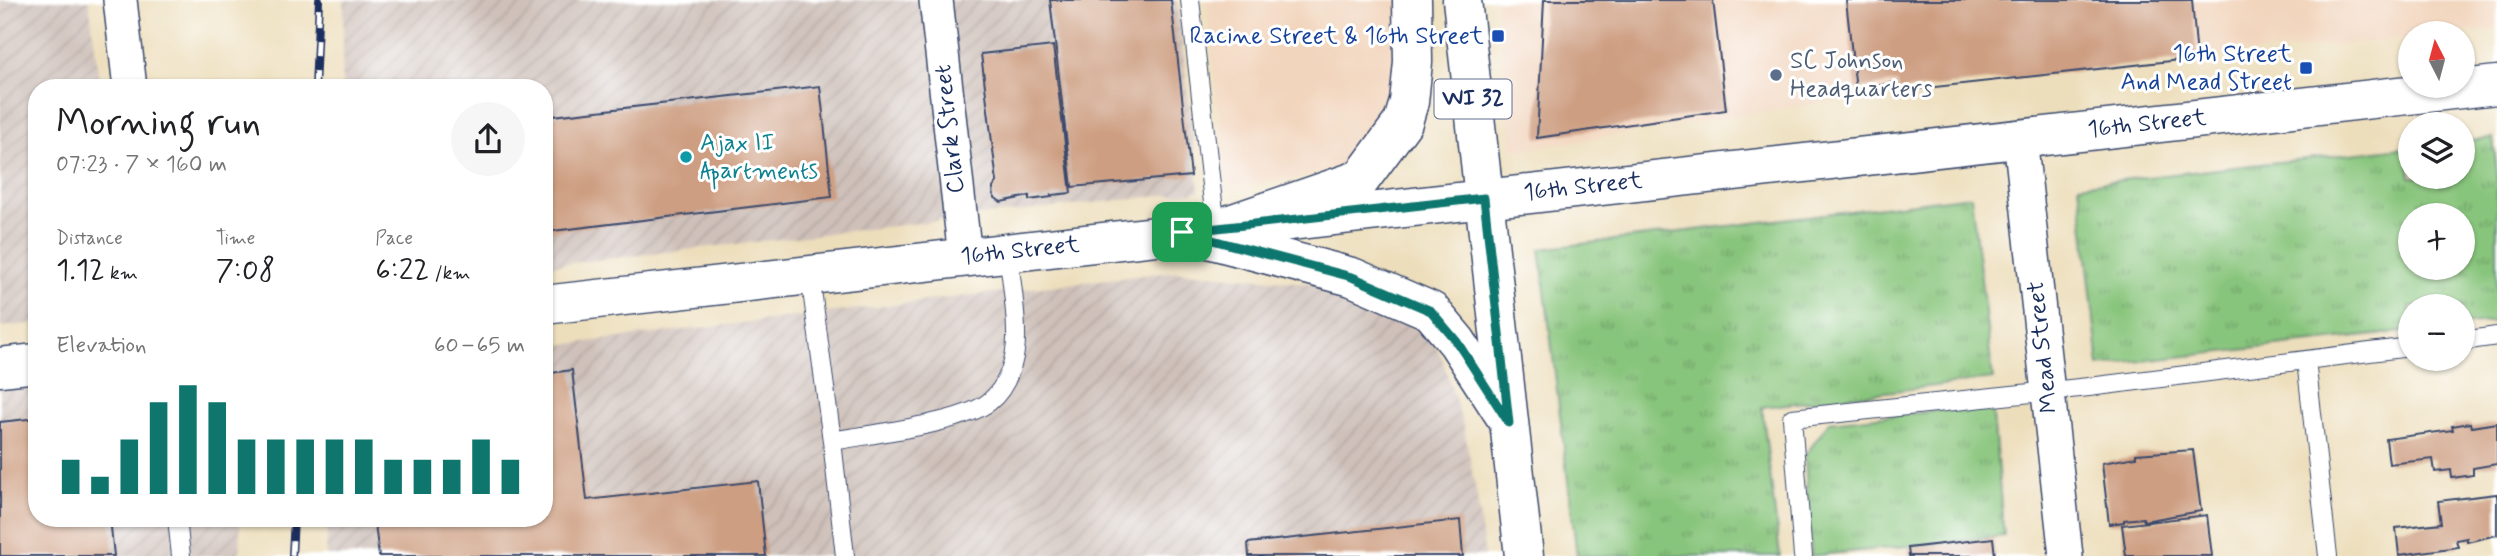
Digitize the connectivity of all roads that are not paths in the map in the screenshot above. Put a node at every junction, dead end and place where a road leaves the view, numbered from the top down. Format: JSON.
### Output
{"nodes":[{"id":1,"x":120,"y":0,"type":"edge"},
{"id":2,"x":936,"y":0,"type":"edge"},
{"id":3,"x":1189,"y":0,"type":"edge"},
{"id":4,"x":1412,"y":0,"type":"edge"},
{"id":5,"x":1462,"y":0,"type":"edge"},
{"id":6,"x":129,"y":79,"type":"edge"},
{"id":7,"x":2497,"y":85,"type":"edge"},
{"id":8,"x":2020,"y":138,"type":"junction"},
{"id":9,"x":1484,"y":198,"type":"junction"},
{"id":10,"x":1199,"y":230,"type":"junction"},
{"id":11,"x":1008,"y":253,"type":"junction"},
{"id":12,"x":965,"y":257,"type":"junction"},
{"id":13,"x":810,"y":275,"type":"junction"},
{"id":14,"x":553,"y":304,"type":"edge"},
{"id":15,"x":2497,"y":336,"type":"edge"},
{"id":16,"x":2475,"y":339,"type":"edge"},
{"id":17,"x":2398,"y":348,"type":"edge"},
{"id":18,"x":2306,"y":360,"type":"junction"},
{"id":19,"x":28,"y":364,"type":"edge"},
{"id":20,"x":0,"y":367,"type":"edge"},
{"id":21,"x":2048,"y":391,"type":"junction"},
{"id":22,"x":1509,"y":423,"type":"junction"},
{"id":23,"x":832,"y":441,"type":"junction"},
{"id":24,"x":178,"y":527,"type":"edge"},
{"id":25,"x":181,"y":556,"type":"edge"},
{"id":26,"x":845,"y":556,"type":"edge"},
{"id":27,"x":1524,"y":556,"type":"edge"},
{"id":28,"x":1803,"y":556,"type":"edge"},
{"id":29,"x":2067,"y":556,"type":"edge"},
{"id":30,"x":2328,"y":556,"type":"edge"}],
"edges":[{"from":1,"to":6,"type":"street"},
{"from":2,"to":12,"type":"street","name":"Clark Street"},
{"from":3,"to":10,"type":"lane"},
{"from":4,"to":10,"type":"street"},
{"from":5,"to":9,"type":"street","number":"WI 32"},
{"from":7,"to":8,"type":"street","name":"16th Street"},
{"from":8,"to":9,"type":"street","name":"16th Street"},
{"from":8,"to":21,"type":"street","name":"Mead Street"},
{"from":9,"to":10,"type":"street","name":"16th Street"},
{"from":9,"to":22,"type":"street","number":"WI 32"},
{"from":10,"to":11,"type":"street","name":"16th Street"},
{"from":10,"to":22,"type":"street"},
{"from":11,"to":12,"type":"street","name":"16th Street"},
{"from":11,"to":23,"type":"lane"},
{"from":12,"to":13,"type":"street","name":"16th Street"},
{"from":13,"to":14,"type":"street","name":"16th Street"},
{"from":13,"to":23,"type":"lane"},
{"from":15,"to":16,"type":"lane"},
{"from":17,"to":18,"type":"lane"},
{"from":18,"to":21,"type":"lane"},
{"from":18,"to":30,"type":"lane"},
{"from":19,"to":20,"type":"street"},
{"from":21,"to":28,"type":"lane"},
{"from":21,"to":29,"type":"street","name":"Mead Street"},
{"from":22,"to":27,"type":"street","number":"WI 32"},
{"from":23,"to":26,"type":"lane"},
{"from":24,"to":25,"type":"lane"}]}
